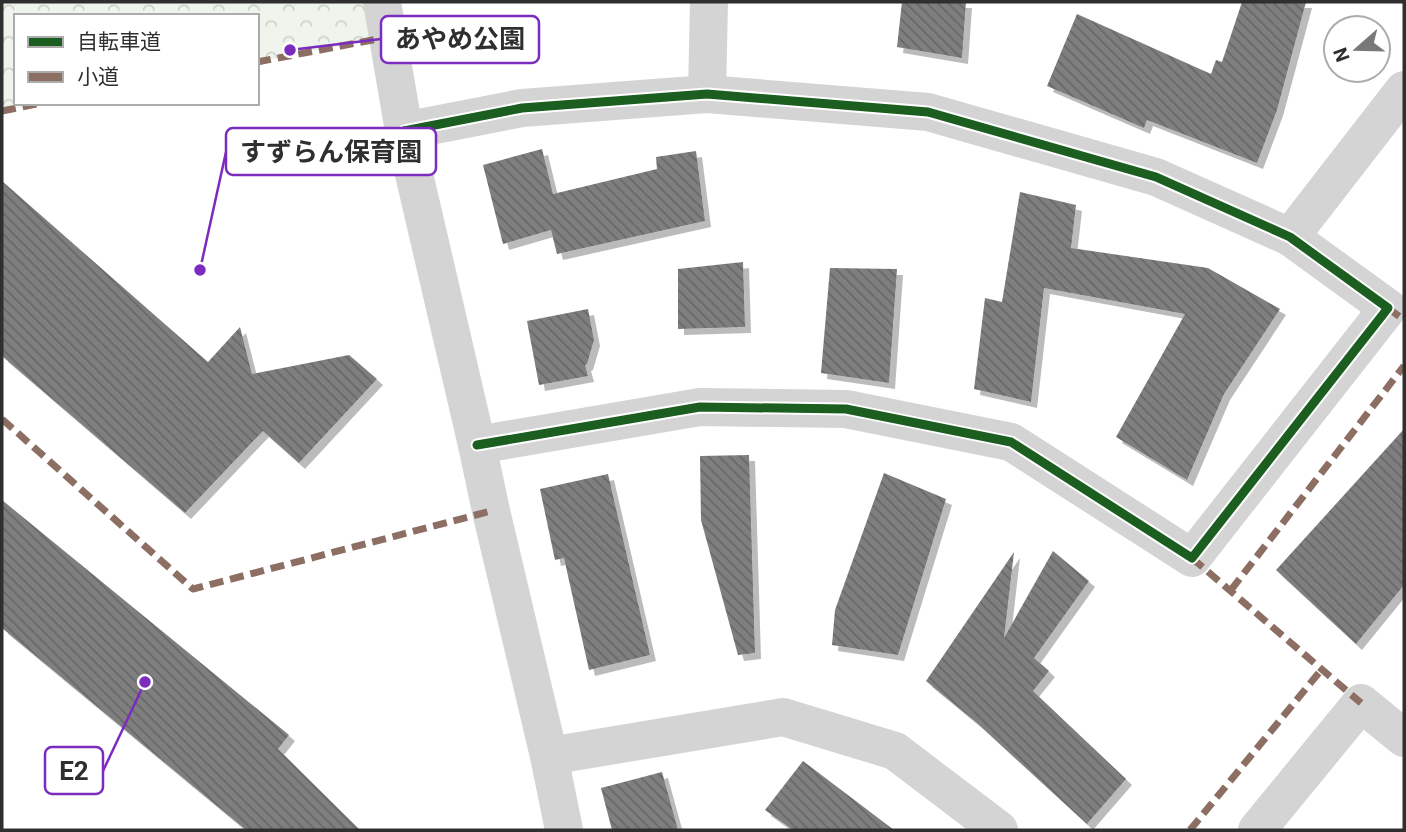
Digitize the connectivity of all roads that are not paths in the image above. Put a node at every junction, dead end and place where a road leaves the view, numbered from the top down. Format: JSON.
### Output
{"nodes":[{"id":1,"x":382,"y":2,"type":"edge"},
{"id":2,"x":709,"y":2,"type":"edge"},
{"id":3,"x":1404,"y":90,"type":"edge"},
{"id":4,"x":708,"y":94,"type":"junction"},
{"id":5,"x":404,"y":131,"type":"junction"},
{"id":6,"x":1290,"y":237,"type":"junction"},
{"id":7,"x":478,"y":445,"type":"junction"},
{"id":8,"x":1404,"y":738,"type":"edge"},
{"id":9,"x":549,"y":756,"type":"junction"},
{"id":10,"x":564,"y":830,"type":"edge"},
{"id":11,"x":999,"y":830,"type":"edge"},
{"id":12,"x":1257,"y":830,"type":"edge"}],
"edges":[{"from":1,"to":5,"type":"street"},
{"from":2,"to":4,"type":"street"},
{"from":3,"to":6,"type":"street"},
{"from":4,"to":5,"type":"street"},
{"from":4,"to":6,"type":"street"},
{"from":5,"to":7,"type":"street"},
{"from":6,"to":7,"type":"street"},
{"from":7,"to":9,"type":"street"},
{"from":8,"to":12,"type":"street"},
{"from":9,"to":10,"type":"street"},
{"from":9,"to":11,"type":"street"}]}
